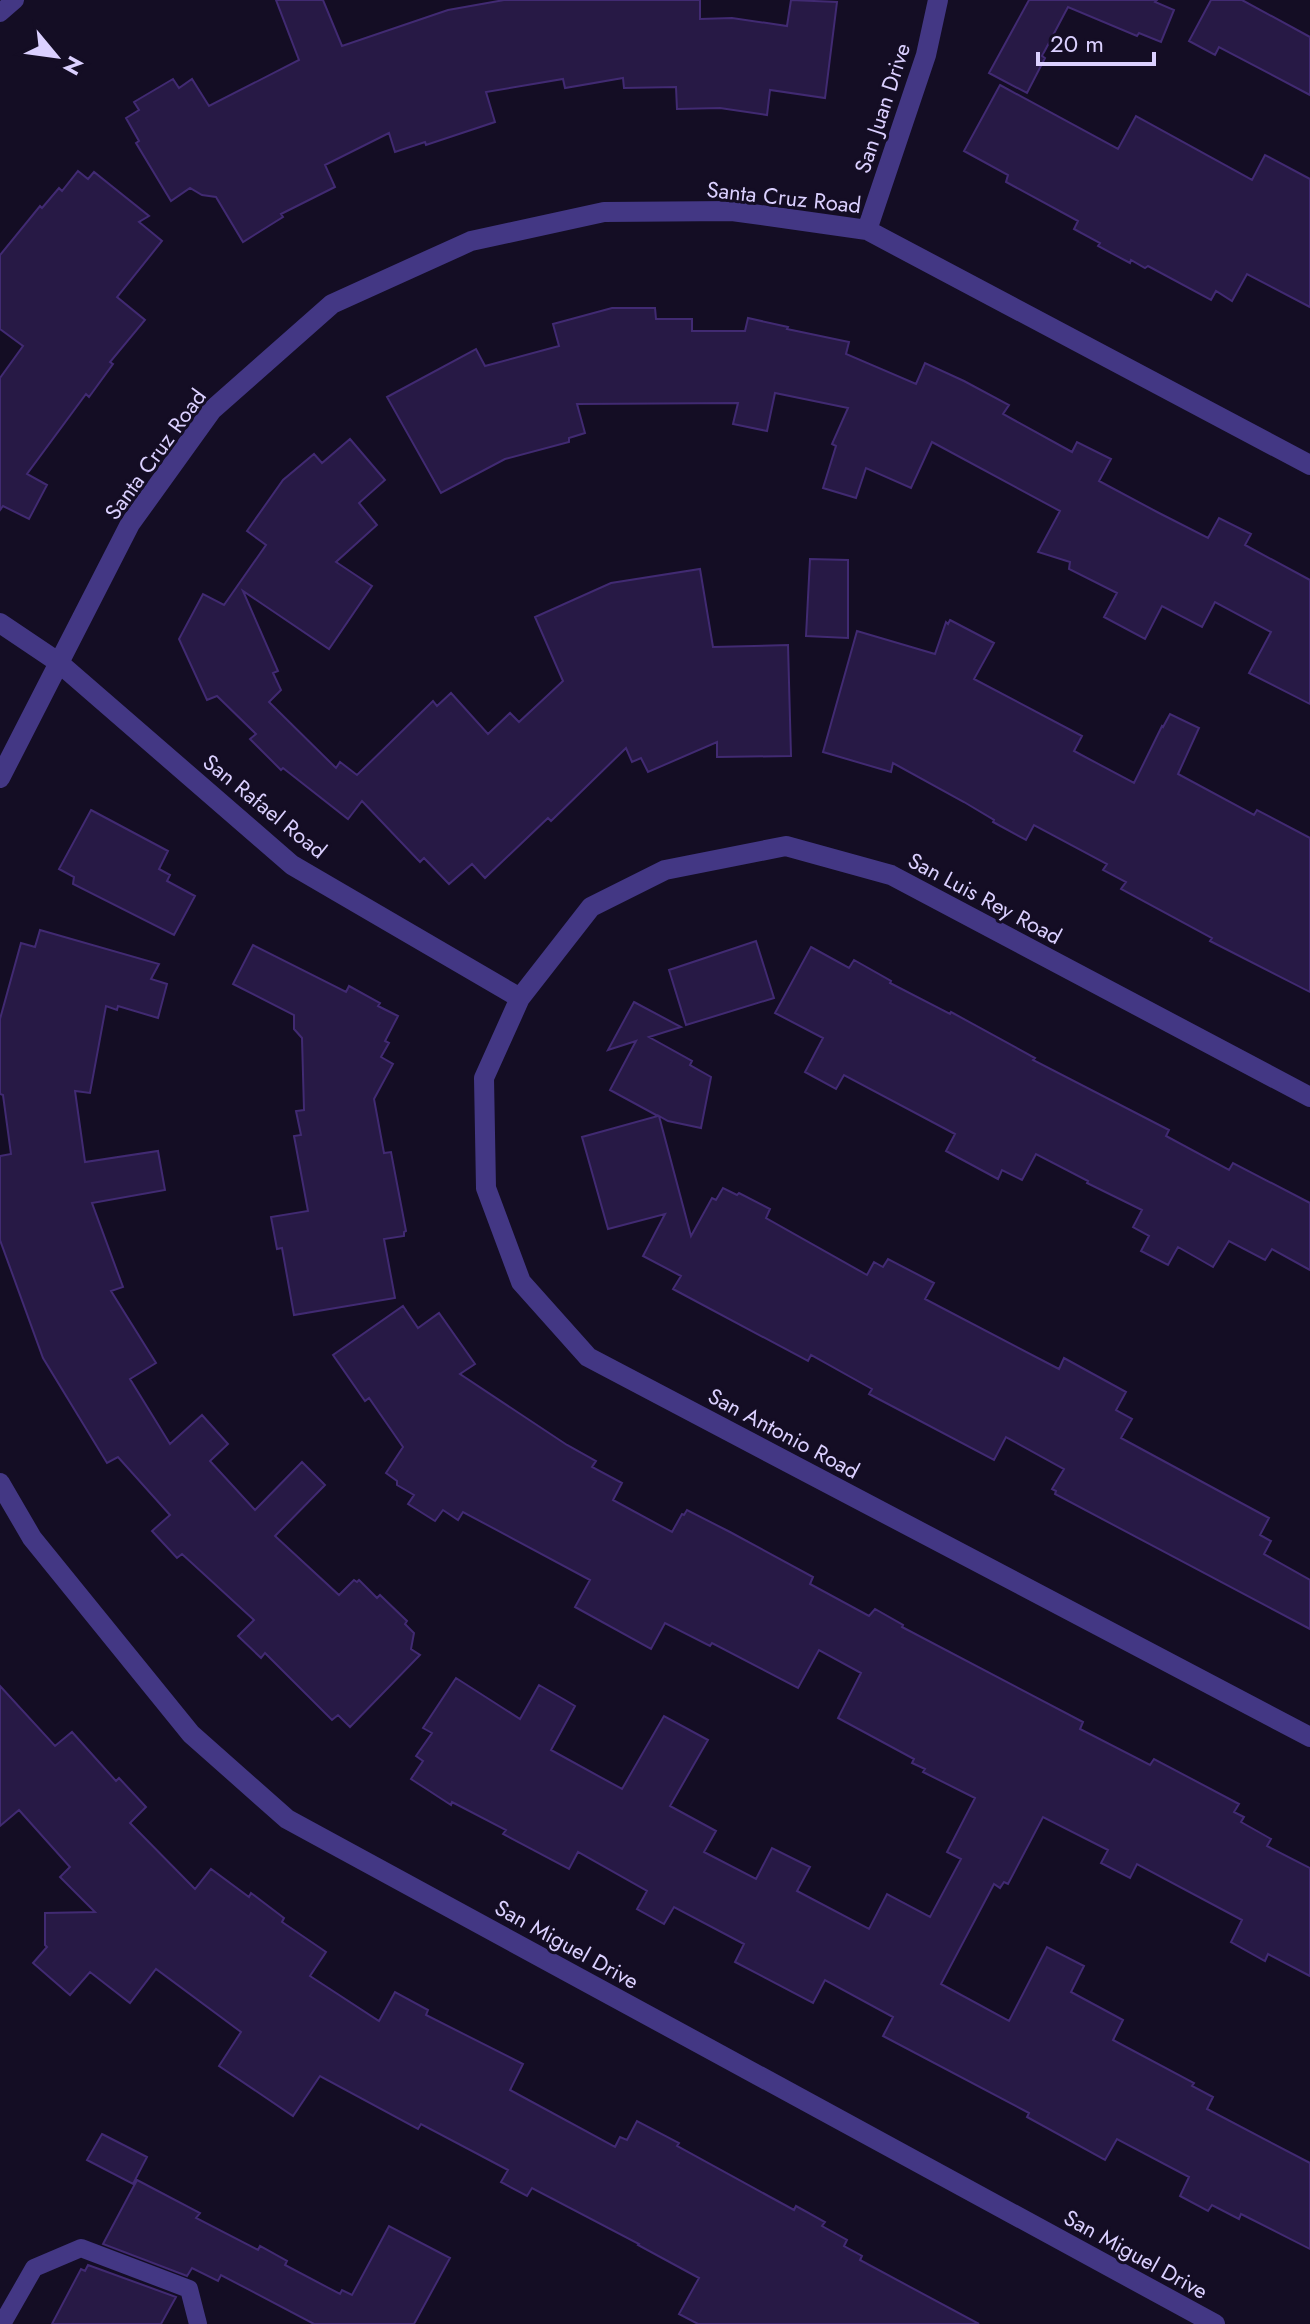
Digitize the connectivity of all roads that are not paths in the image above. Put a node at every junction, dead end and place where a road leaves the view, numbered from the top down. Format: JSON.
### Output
{"nodes":[{"id":1,"x":15,"y":0,"type":"edge"},
{"id":2,"x":938,"y":0,"type":"edge"},
{"id":3,"x":0,"y":13,"type":"edge"},
{"id":4,"x":867,"y":230,"type":"junction"},
{"id":5,"x":1310,"y":465,"type":"edge"},
{"id":6,"x":0,"y":623,"type":"edge"},
{"id":7,"x":58,"y":662,"type":"junction"},
{"id":8,"x":0,"y":778,"type":"edge"},
{"id":9,"x":520,"y":998,"type":"junction"},
{"id":10,"x":1310,"y":1097,"type":"edge"},
{"id":11,"x":0,"y":1483,"type":"edge"},
{"id":12,"x":1310,"y":1737,"type":"edge"},
{"id":13,"x":2,"y":2324,"type":"edge"},
{"id":14,"x":198,"y":2324,"type":"edge"},
{"id":15,"x":1215,"y":2324,"type":"edge"}],
"edges":[{"from":1,"to":3,"type":"lane"},
{"from":2,"to":4,"type":"street","name":"San Juan Drive"},
{"from":4,"to":5,"type":"street","name":"Santa Cruz Road"},
{"from":4,"to":7,"type":"street","name":"Santa Cruz Road"},
{"from":6,"to":7,"type":"street","name":"San Rafael Road"},
{"from":7,"to":8,"type":"street"},
{"from":7,"to":9,"type":"street","name":"San Rafael Road"},
{"from":9,"to":10,"type":"street","name":"San Luis Rey Road"},
{"from":9,"to":12,"type":"street","name":"San Antonio Road"},
{"from":11,"to":15,"type":"street","name":"San Miguel Drive"},
{"from":13,"to":14,"type":"lane"}]}
